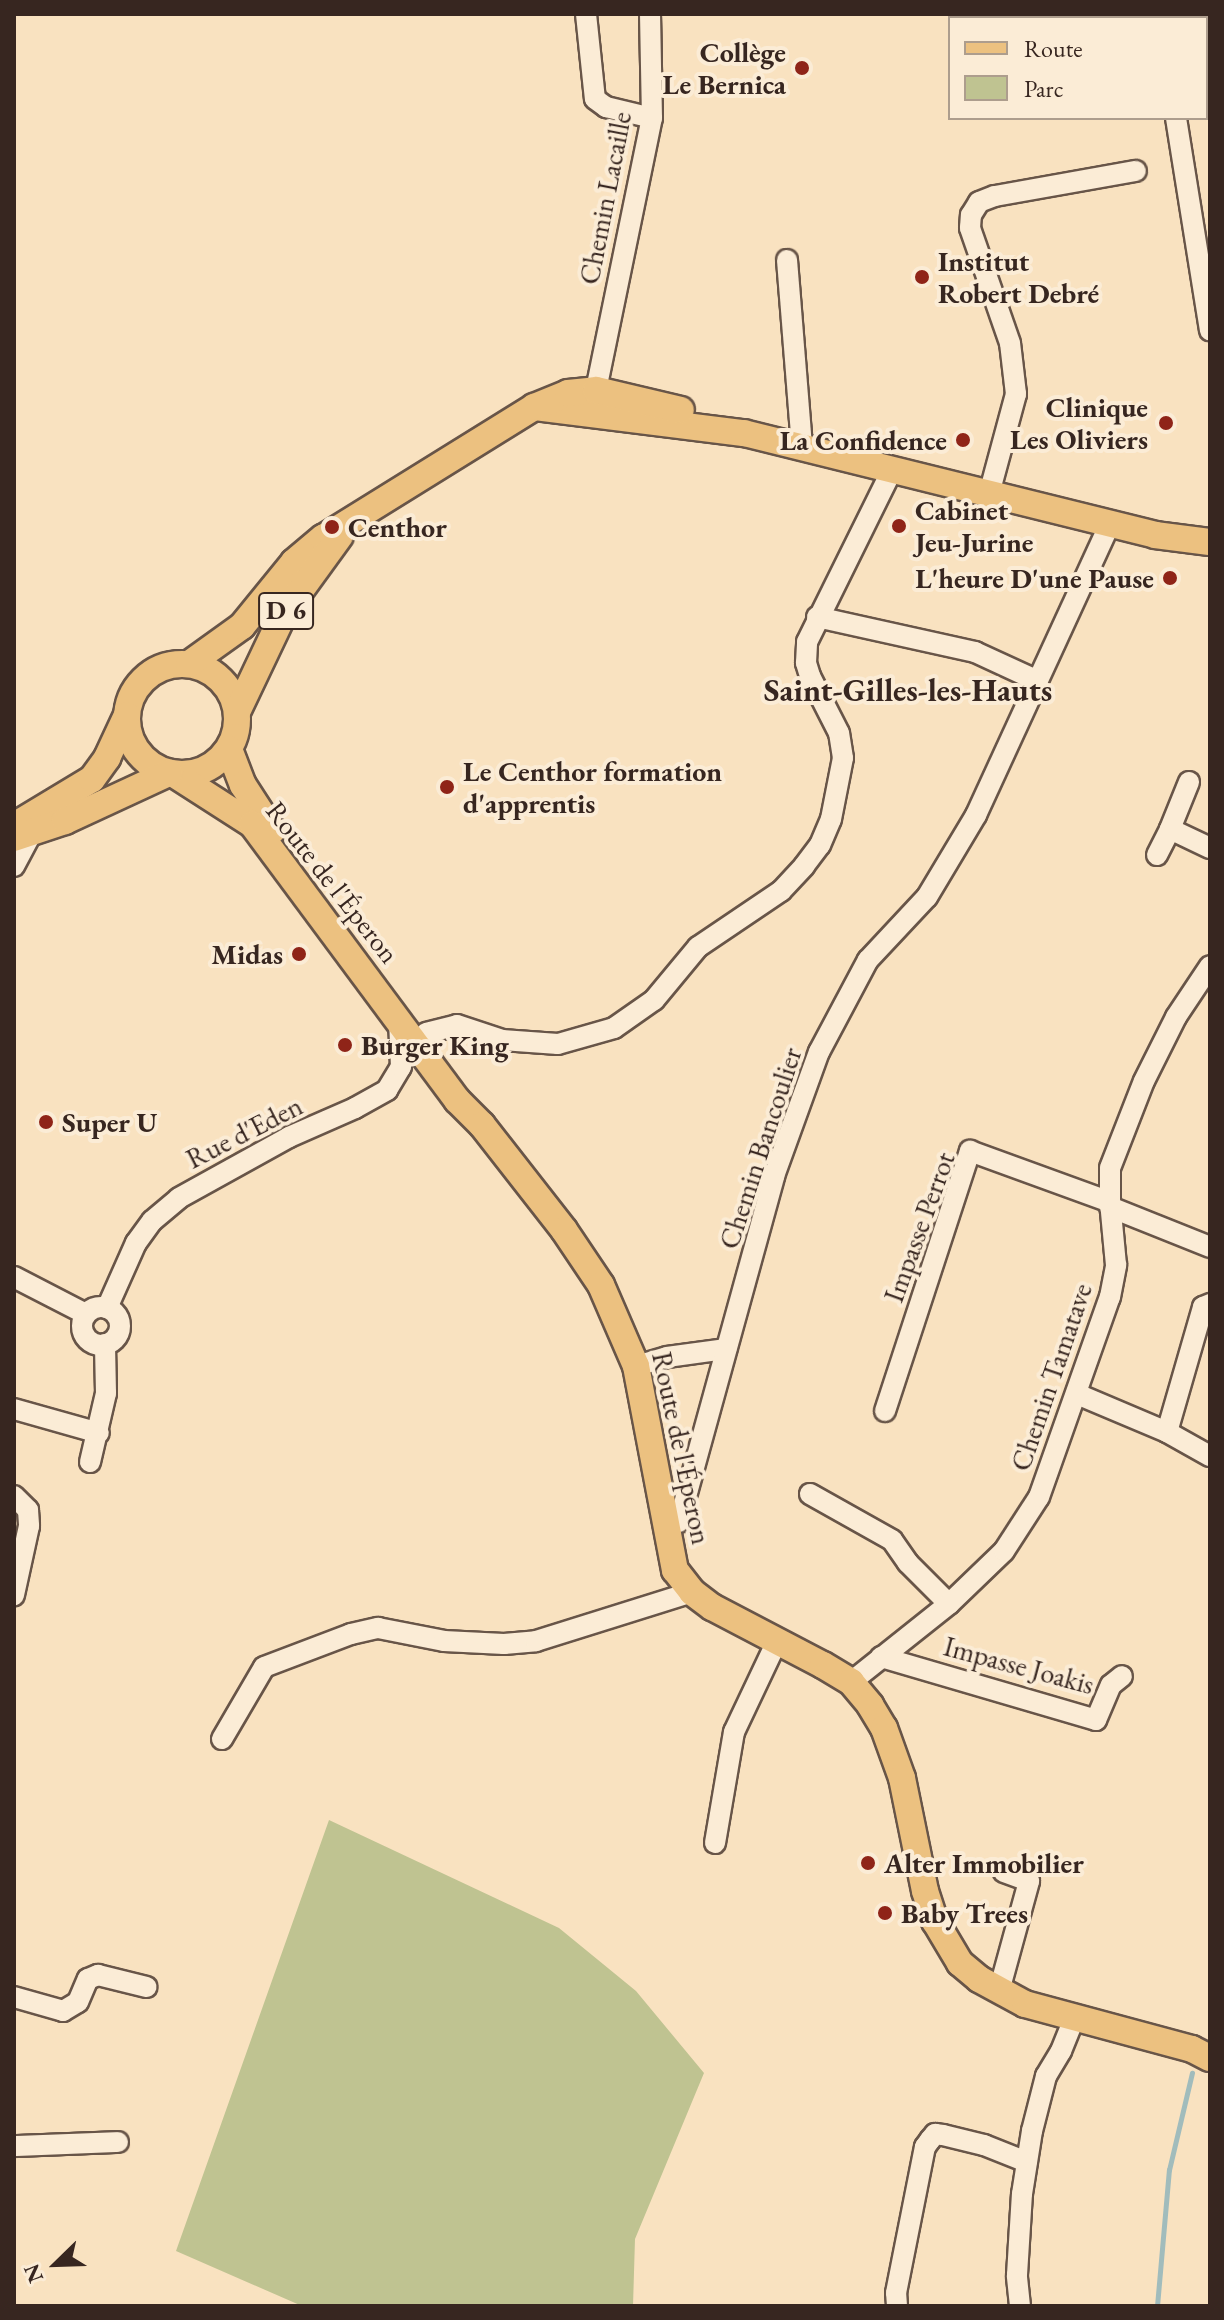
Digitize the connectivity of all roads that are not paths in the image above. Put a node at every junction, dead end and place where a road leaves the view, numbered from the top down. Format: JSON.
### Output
{"nodes":[{"id":1,"x":586,"y":14,"type":"edge"},
{"id":2,"x":650,"y":14,"type":"edge"},
{"id":3,"x":652,"y":118,"type":"junction"},
{"id":4,"x":1176,"y":120,"type":"edge"},
{"id":5,"x":1136,"y":171,"type":"dead end"},
{"id":6,"x":787,"y":260,"type":"dead end"},
{"id":7,"x":1210,"y":330,"type":"edge"},
{"id":8,"x":596,"y":390,"type":"junction"},
{"id":9,"x":546,"y":408,"type":"junction"},
{"id":10,"x":744,"y":433,"type":"junction"},
{"id":11,"x":802,"y":446,"type":"junction"},
{"id":12,"x":892,"y":470,"type":"junction"},
{"id":13,"x":989,"y":494,"type":"junction"},
{"id":14,"x":351,"y":519,"type":"junction"},
{"id":15,"x":1110,"y":524,"type":"junction"},
{"id":16,"x":1210,"y":542,"type":"edge"},
{"id":17,"x":817,"y":617,"type":"junction"},
{"id":18,"x":189,"y":664,"type":"junction"},
{"id":19,"x":1038,"y":681,"type":"junction"},
{"id":20,"x":237,"y":712,"type":"junction"},
{"id":21,"x":127,"y":715,"type":"junction"},
{"id":22,"x":229,"y":749,"type":"junction"},
{"id":23,"x":172,"y":774,"type":"junction"},
{"id":24,"x":1189,"y":782,"type":"dead end"},
{"id":25,"x":1170,"y":829,"type":"junction"},
{"id":26,"x":20,"y":833,"type":"edge"},
{"id":27,"x":1210,"y":848,"type":"edge"},
{"id":28,"x":1157,"y":855,"type":"dead end"},
{"id":29,"x":14,"y":866,"type":"edge"},
{"id":30,"x":1210,"y":966,"type":"edge"},
{"id":31,"x":378,"y":989,"type":"junction"},
{"id":32,"x":399,"y":1019,"type":"junction"},
{"id":33,"x":426,"y":1033,"type":"junction"},
{"id":34,"x":482,"y":1125,"type":"junction"},
{"id":35,"x":1110,"y":1204,"type":"junction"},
{"id":36,"x":1210,"y":1247,"type":"edge"},
{"id":37,"x":14,"y":1277,"type":"edge"},
{"id":38,"x":1210,"y":1304,"type":"edge"},
{"id":39,"x":107,"y":1308,"type":"junction"},
{"id":40,"x":86,"y":1314,"type":"junction"},
{"id":41,"x":105,"y":1344,"type":"junction"},
{"id":42,"x":726,"y":1349,"type":"junction"},
{"id":43,"x":636,"y":1366,"type":"junction"},
{"id":44,"x":1077,"y":1394,"type":"junction"},
{"id":45,"x":14,"y":1409,"type":"edge"},
{"id":46,"x":885,"y":1411,"type":"dead end"},
{"id":47,"x":1167,"y":1432,"type":"junction"},
{"id":48,"x":99,"y":1433,"type":"junction"},
{"id":49,"x":1210,"y":1456,"type":"edge"},
{"id":50,"x":90,"y":1462,"type":"dead end"},
{"id":51,"x":810,"y":1494,"type":"dead end"},
{"id":52,"x":14,"y":1496,"type":"edge"},
{"id":53,"x":679,"y":1522,"type":"dead end"},
{"id":54,"x":692,"y":1592,"type":"junction"},
{"id":55,"x":14,"y":1595,"type":"edge"},
{"id":56,"x":949,"y":1604,"type":"junction"},
{"id":57,"x":776,"y":1643,"type":"junction"},
{"id":58,"x":881,"y":1657,"type":"junction"},
{"id":59,"x":1122,"y":1676,"type":"dead end"},
{"id":60,"x":851,"y":1682,"type":"junction"},
{"id":61,"x":222,"y":1739,"type":"dead end"},
{"id":62,"x":715,"y":1843,"type":"dead end"},
{"id":63,"x":1004,"y":1872,"type":"dead end"},
{"id":64,"x":147,"y":1987,"type":"dead end"},
{"id":65,"x":999,"y":1991,"type":"junction"},
{"id":66,"x":14,"y":1997,"type":"edge"},
{"id":67,"x":1075,"y":2016,"type":"junction"},
{"id":68,"x":1210,"y":2058,"type":"edge"},
{"id":69,"x":118,"y":2142,"type":"dead end"},
{"id":70,"x":14,"y":2146,"type":"edge"},
{"id":71,"x":1027,"y":2162,"type":"junction"},
{"id":72,"x":897,"y":2306,"type":"edge"},
{"id":73,"x":1020,"y":2306,"type":"edge"}],
"edges":[{"from":1,"to":3,"type":"street"},
{"from":2,"to":3,"type":"street","name":"Chemin Lacaille"},
{"from":3,"to":8,"type":"street","name":"Chemin Lacaille"},
{"from":4,"to":7,"type":"street"},
{"from":5,"to":13,"type":"street"},
{"from":6,"to":11,"type":"street"},
{"from":8,"to":9,"type":"main road","number":"D 6"},
{"from":8,"to":10,"type":"main road","number":"D 6"},
{"from":9,"to":10,"type":"main road","number":"D 6"},
{"from":9,"to":14,"type":"main road","number":"D 6"},
{"from":10,"to":11,"type":"main road","number":"D 6"},
{"from":11,"to":12,"type":"main road","number":"D 6"},
{"from":12,"to":13,"type":"main road","number":"D 6"},
{"from":12,"to":17,"type":"street"},
{"from":13,"to":15,"type":"main road","number":"D 6"},
{"from":14,"to":18,"type":"main road","number":"D 6"},
{"from":14,"to":20,"type":"main road","number":"D 6"},
{"from":15,"to":16,"type":"main road","number":"D 6"},
{"from":15,"to":19,"type":"street","name":"Chemin Bancoulier"},
{"from":17,"to":19,"type":"street"},
{"from":17,"to":33,"type":"street"},
{"from":18,"to":20,"type":"main road"},
{"from":18,"to":21,"type":"main road"},
{"from":19,"to":42,"type":"street","name":"Chemin Bancoulier"},
{"from":20,"to":22,"type":"main road"},
{"from":21,"to":23,"type":"main road"},
{"from":21,"to":26,"type":"main road"},
{"from":22,"to":23,"type":"main road"},
{"from":22,"to":33,"type":"main road","name":"Route de l'Éperon"},
{"from":23,"to":26,"type":"main road"},
{"from":23,"to":31,"type":"main road","name":"Route de l'Éperon"},
{"from":24,"to":25,"type":"street"},
{"from":25,"to":27,"type":"street"},
{"from":25,"to":28,"type":"street"},
{"from":26,"to":29,"type":"street"},
{"from":30,"to":35,"type":"street","name":"Chemin Tamatave"},
{"from":31,"to":32,"type":"main road","name":"Route de l'Éperon"},
{"from":31,"to":33,"type":"main road"},
{"from":32,"to":34,"type":"main road","name":"Route de l'Éperon"},
{"from":32,"to":39,"type":"street","name":"Rue d'Eden"},
{"from":33,"to":34,"type":"main road","name":"Route de l'Éperon"},
{"from":34,"to":43,"type":"main road","name":"Route de l'Éperon"},
{"from":35,"to":36,"type":"street"},
{"from":35,"to":44,"type":"street","name":"Chemin Tamatave"},
{"from":35,"to":46,"type":"street","name":"Impasse Perrot"},
{"from":37,"to":40,"type":"street"},
{"from":38,"to":47,"type":"street"},
{"from":39,"to":40,"type":"street"},
{"from":39,"to":41,"type":"street"},
{"from":40,"to":41,"type":"street"},
{"from":41,"to":48,"type":"street"},
{"from":42,"to":43,"type":"street"},
{"from":42,"to":53,"type":"street","name":"Chemin Bancoulier"},
{"from":43,"to":54,"type":"main road","name":"Route de l'Éperon"},
{"from":44,"to":47,"type":"street"},
{"from":44,"to":56,"type":"street","name":"Chemin Tamatave"},
{"from":45,"to":48,"type":"street"},
{"from":47,"to":49,"type":"street"},
{"from":48,"to":50,"type":"street"},
{"from":51,"to":56,"type":"street"},
{"from":52,"to":55,"type":"street"},
{"from":54,"to":57,"type":"main road","name":"Route de l'Éperon"},
{"from":54,"to":61,"type":"street"},
{"from":56,"to":58,"type":"street","name":"Chemin Tamatave"},
{"from":57,"to":60,"type":"main road","name":"Route de l'Éperon"},
{"from":57,"to":62,"type":"street"},
{"from":58,"to":59,"type":"street","name":"Impasse Joakis"},
{"from":58,"to":60,"type":"street","name":"Chemin Tamatave"},
{"from":60,"to":65,"type":"main road","name":"Route de l'Éperon"},
{"from":63,"to":65,"type":"street"},
{"from":64,"to":66,"type":"street"},
{"from":65,"to":67,"type":"main road","name":"Route de l'Éperon"},
{"from":67,"to":68,"type":"main road","name":"Route de l'Éperon"},
{"from":67,"to":71,"type":"street"},
{"from":69,"to":70,"type":"street"},
{"from":71,"to":72,"type":"street"},
{"from":71,"to":73,"type":"street"}]}
